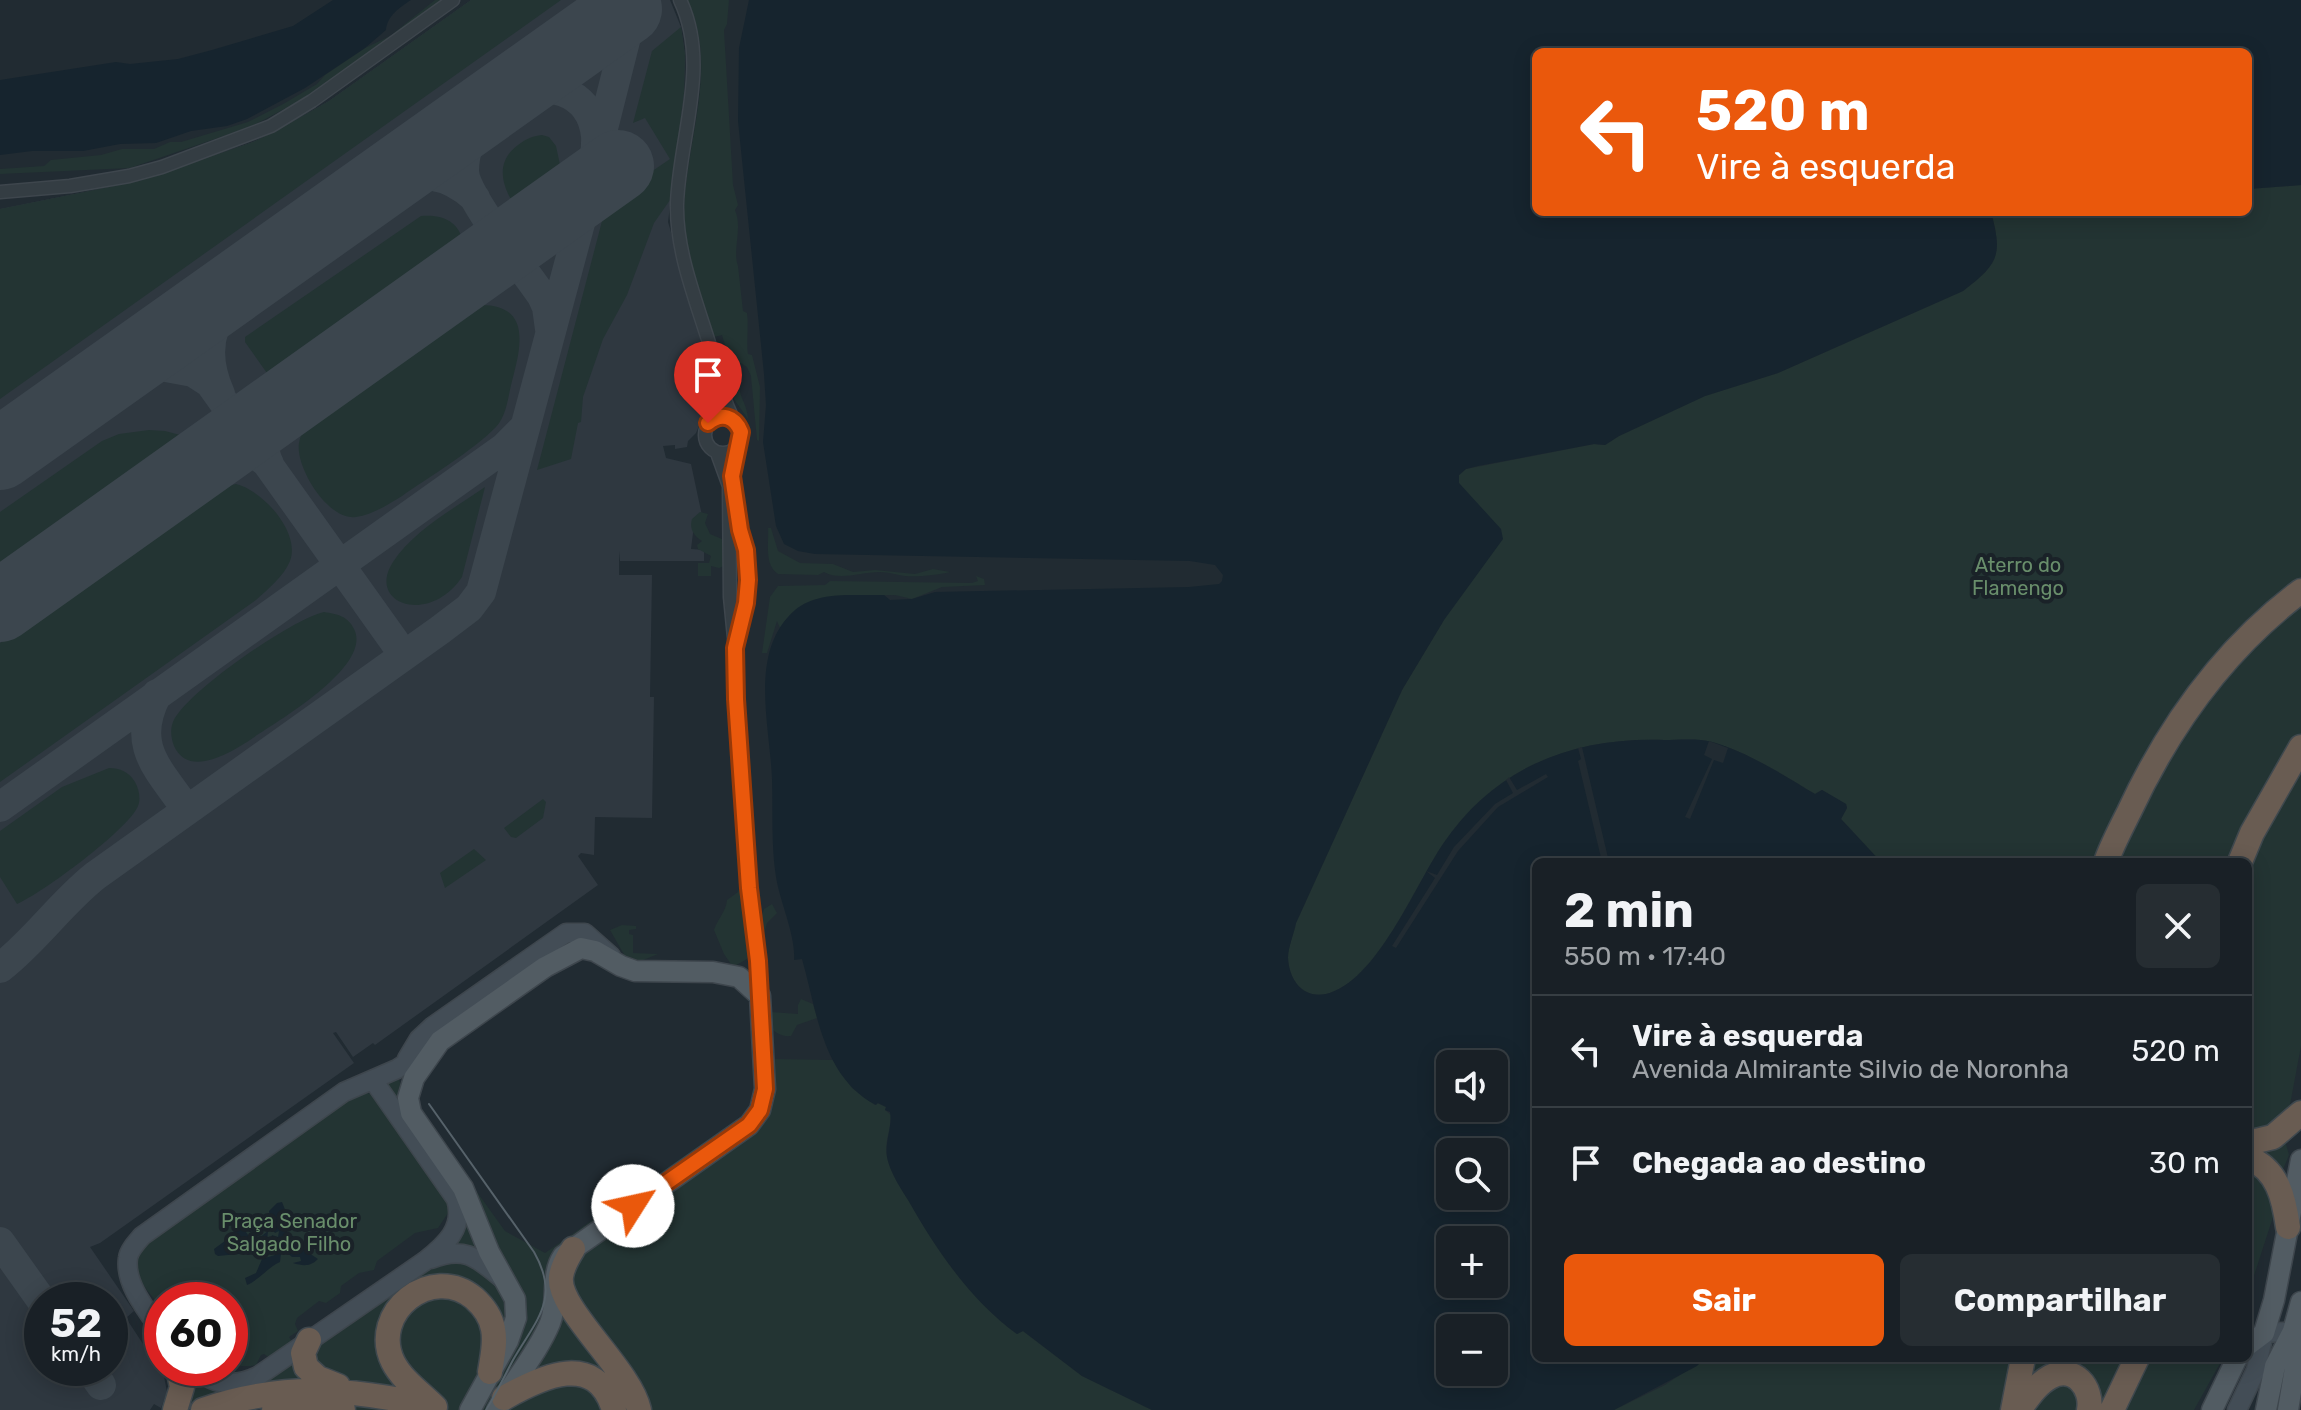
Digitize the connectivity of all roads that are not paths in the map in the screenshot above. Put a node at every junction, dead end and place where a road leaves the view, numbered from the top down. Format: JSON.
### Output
{"nodes":[{"id":1,"x":453,"y":0,"type":"edge"},
{"id":2,"x":680,"y":0,"type":"edge"},
{"id":3,"x":0,"y":192,"type":"edge"},
{"id":4,"x":719,"y":387,"type":"junction"},
{"id":5,"x":734,"y":421,"type":"junction"},
{"id":6,"x":708,"y":423,"type":"junction"},
{"id":7,"x":739,"y":444,"type":"junction"},
{"id":8,"x":717,"y":453,"type":"junction"},
{"id":9,"x":2301,"y":591,"type":"edge"},
{"id":10,"x":735,"y":648,"type":"junction"},
{"id":11,"x":2301,"y":747,"type":"edge"},
{"id":12,"x":2108,"y":858,"type":"edge"},
{"id":13,"x":2242,"y":858,"type":"edge"},
{"id":14,"x":758,"y":961,"type":"junction"},
{"id":15,"x":621,"y":966,"type":"junction"},
{"id":16,"x":739,"y":977,"type":"junction"},
{"id":17,"x":760,"y":996,"type":"junction"},
{"id":18,"x":440,"y":1041,"type":"junction"},
{"id":19,"x":405,"y":1064,"type":"junction"},
{"id":20,"x":364,"y":1083,"type":"junction"},
{"id":21,"x":2301,"y":1113,"type":"edge"},
{"id":22,"x":2252,"y":1142,"type":"edge"},
{"id":23,"x":2252,"y":1160,"type":"edge"},
{"id":24,"x":2301,"y":1160,"type":"edge"},
{"id":25,"x":2288,"y":1227,"type":"junction"},
{"id":26,"x":573,"y":1249,"type":"junction"},
{"id":27,"x":425,"y":1261,"type":"junction"},
{"id":28,"x":510,"y":1285,"type":"junction"},
{"id":29,"x":2301,"y":1302,"type":"edge"},
{"id":30,"x":144,"y":1306,"type":"edge"},
{"id":31,"x":2297,"y":1331,"type":"edge"},
{"id":32,"x":2256,"y":1339,"type":"edge"},
{"id":33,"x":309,"y":1340,"type":"junction"},
{"id":34,"x":2022,"y":1362,"type":"edge"},
{"id":35,"x":2135,"y":1362,"type":"edge"},
{"id":36,"x":2235,"y":1362,"type":"edge"},
{"id":37,"x":490,"y":1372,"type":"junction"},
{"id":38,"x":248,"y":1379,"type":"edge"},
{"id":39,"x":182,"y":1386,"type":"edge"},
{"id":40,"x":347,"y":1401,"type":"edge"},
{"id":41,"x":501,"y":1404,"type":"edge"},
{"id":42,"x":438,"y":1408,"type":"edge"},
{"id":43,"x":175,"y":1410,"type":"edge"},
{"id":44,"x":203,"y":1410,"type":"edge"},
{"id":45,"x":274,"y":1410,"type":"edge"},
{"id":46,"x":470,"y":1410,"type":"edge"},
{"id":47,"x":614,"y":1410,"type":"edge"},
{"id":48,"x":639,"y":1410,"type":"edge"},
{"id":49,"x":2016,"y":1410,"type":"edge"},
{"id":50,"x":2089,"y":1410,"type":"edge"},
{"id":51,"x":2112,"y":1410,"type":"edge"},
{"id":52,"x":2212,"y":1410,"type":"edge"},
{"id":53,"x":2237,"y":1410,"type":"edge"},
{"id":54,"x":2266,"y":1410,"type":"edge"},
{"id":55,"x":2288,"y":1410,"type":"edge"}],
"edges":[{"from":1,"to":3,"type":"street"},
{"from":2,"to":4,"type":"street"},
{"from":4,"to":5,"type":"street"},
{"from":4,"to":6,"type":"street"},
{"from":5,"to":6,"type":"street"},
{"from":5,"to":7,"type":"street"},
{"from":6,"to":8,"type":"street"},
{"from":7,"to":8,"type":"street"},
{"from":7,"to":10,"type":"street"},
{"from":8,"to":10,"type":"street"},
{"from":9,"to":12,"type":"highway"},
{"from":10,"to":14,"type":"street"},
{"from":11,"to":13,"type":"highway"},
{"from":14,"to":16,"type":"street"},
{"from":14,"to":17,"type":"street"},
{"from":15,"to":16,"type":"main road"},
{"from":15,"to":18,"type":"main road"},
{"from":15,"to":19,"type":"street"},
{"from":16,"to":17,"type":"main road"},
{"from":17,"to":26,"type":"main road"},
{"from":18,"to":19,"type":"street"},
{"from":18,"to":28,"type":"main road"},
{"from":19,"to":20,"type":"street"},
{"from":20,"to":27,"type":"street"},
{"from":20,"to":30,"type":"street"},
{"from":21,"to":22,"type":"highway"},
{"from":23,"to":25,"type":"highway"},
{"from":24,"to":25,"type":"main road"},
{"from":25,"to":32,"type":"main road"},
{"from":26,"to":41,"type":"main road"},
{"from":26,"to":48,"type":"highway"},
{"from":27,"to":28,"type":"street"},
{"from":27,"to":33,"type":"street"},
{"from":28,"to":37,"type":"main road"},
{"from":29,"to":31,"type":"main road"},
{"from":31,"to":32,"type":"street"},
{"from":31,"to":54,"type":"main road"},
{"from":31,"to":55,"type":"main road"},
{"from":32,"to":53,"type":"street"},
{"from":33,"to":38,"type":"street"},
{"from":33,"to":40,"type":"highway"},
{"from":34,"to":49,"type":"highway"},
{"from":35,"to":51,"type":"highway"},
{"from":36,"to":52,"type":"main road"},
{"from":37,"to":42,"type":"highway"},
{"from":37,"to":46,"type":"main road"},
{"from":39,"to":43,"type":"highway"},
{"from":40,"to":42,"type":"highway"},
{"from":40,"to":44,"type":"highway"},
{"from":40,"to":45,"type":"highway"},
{"from":41,"to":47,"type":"highway"},
{"from":49,"to":50,"type":"highway"}]}
